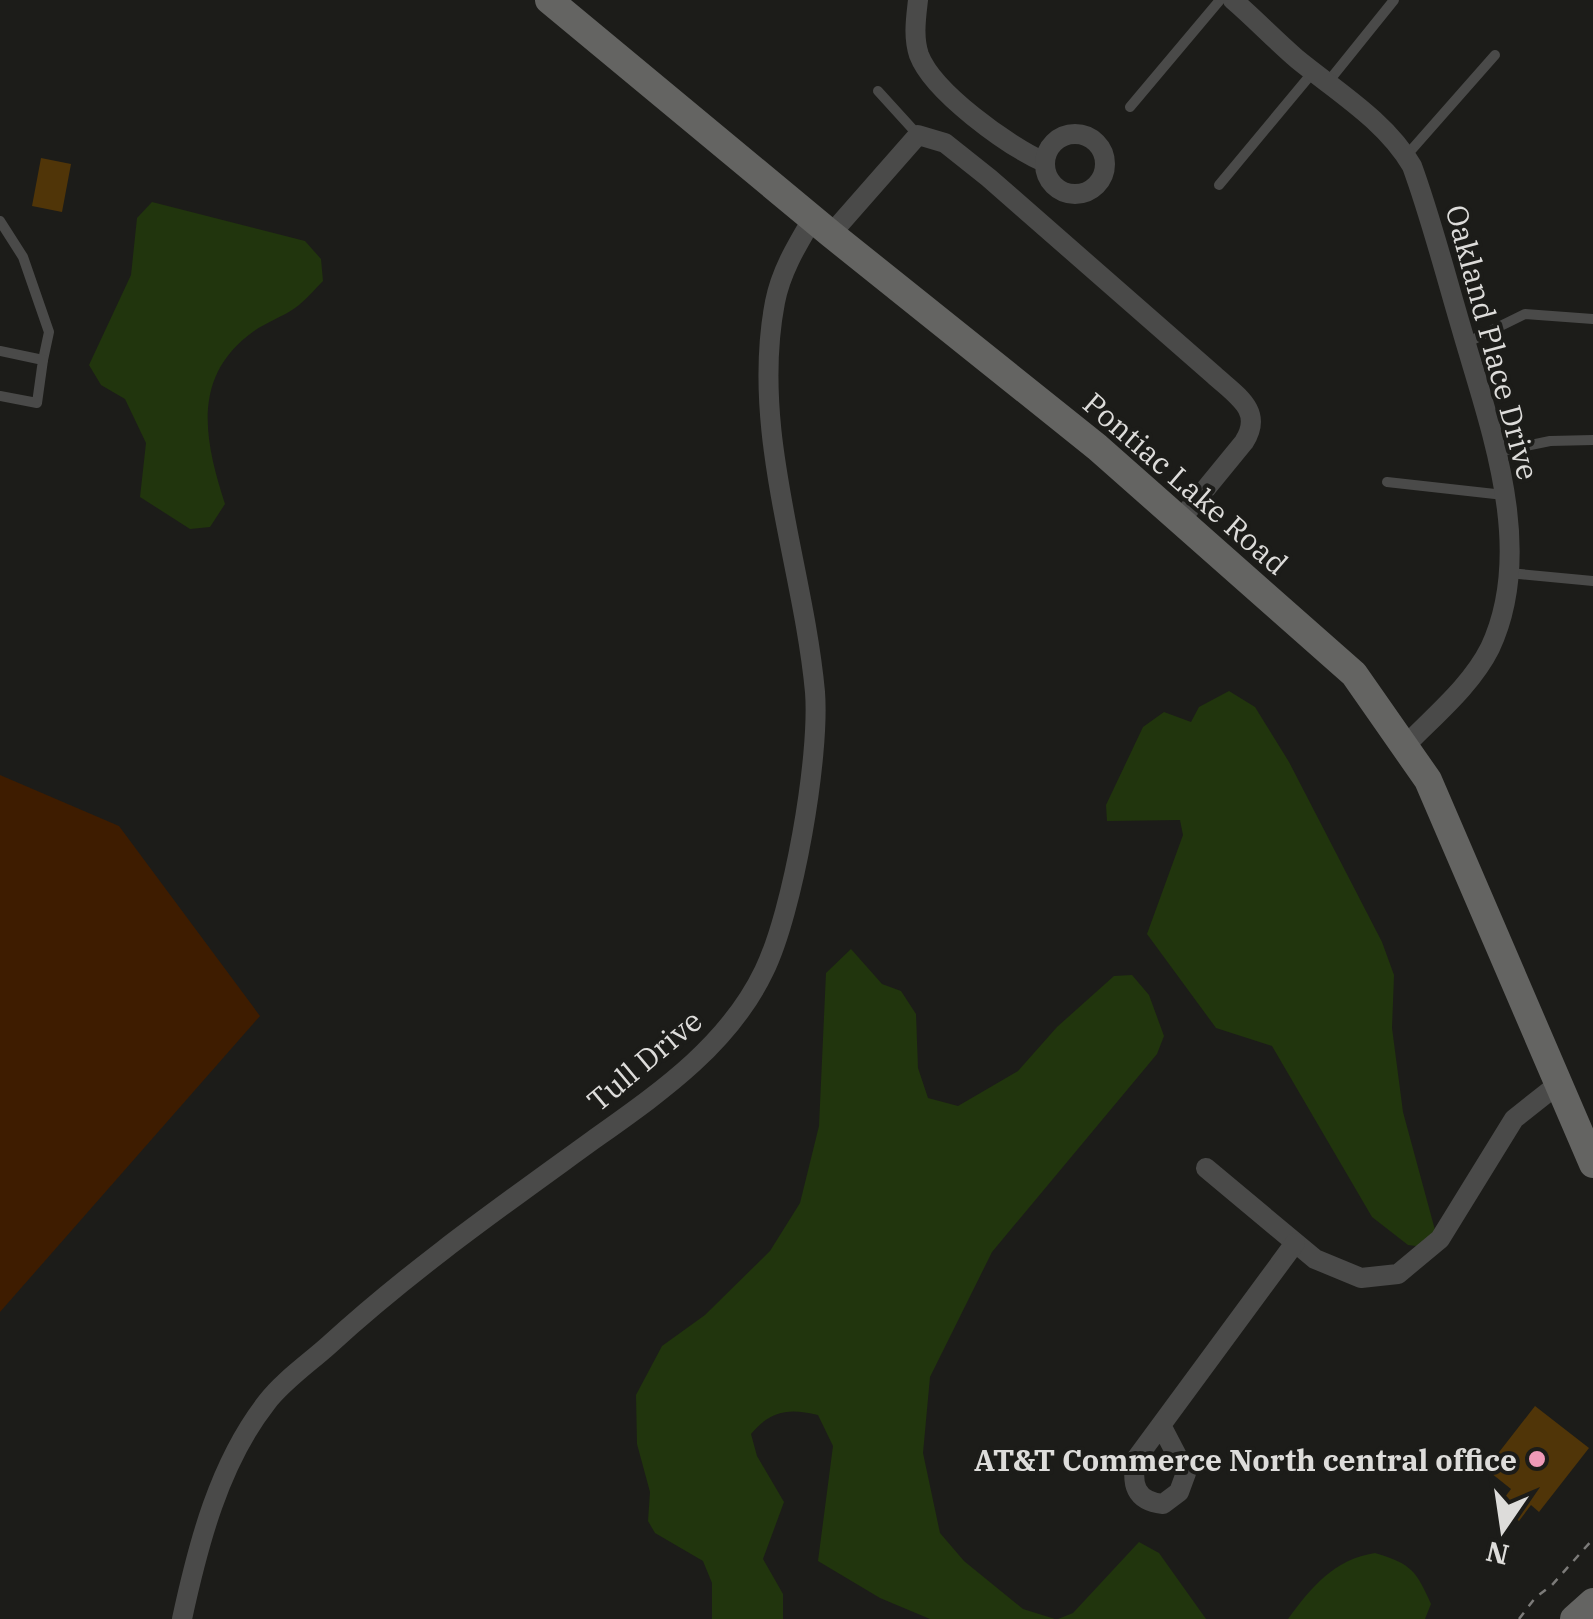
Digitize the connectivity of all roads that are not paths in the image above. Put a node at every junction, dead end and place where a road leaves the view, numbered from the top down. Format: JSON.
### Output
{"nodes":[{"id":1,"x":549,"y":0,"type":"edge"},
{"id":2,"x":918,"y":0,"type":"edge"},
{"id":3,"x":1231,"y":0,"type":"edge"},
{"id":4,"x":1394,"y":0,"type":"edge"},
{"id":5,"x":1496,"y":54,"type":"dead end"},
{"id":6,"x":1320,"y":77,"type":"junction"},
{"id":7,"x":878,"y":91,"type":"dead end"},
{"id":8,"x":1130,"y":107,"type":"dead end"},
{"id":9,"x":918,"y":134,"type":"junction"},
{"id":10,"x":1406,"y":156,"type":"junction"},
{"id":11,"x":1044,"y":162,"type":"dead end"},
{"id":12,"x":1219,"y":185,"type":"dead end"},
{"id":13,"x":0,"y":221,"type":"edge"},
{"id":14,"x":822,"y":226,"type":"junction"},
{"id":15,"x":1593,"y":319,"type":"edge"},
{"id":16,"x":1466,"y":343,"type":"junction"},
{"id":17,"x":0,"y":351,"type":"edge"},
{"id":18,"x":43,"y":360,"type":"junction"},
{"id":19,"x":0,"y":396,"type":"edge"},
{"id":20,"x":1593,"y":440,"type":"edge"},
{"id":21,"x":1495,"y":452,"type":"junction"},
{"id":22,"x":1387,"y":482,"type":"dead end"},
{"id":23,"x":1504,"y":495,"type":"junction"},
{"id":24,"x":1181,"y":520,"type":"junction"},
{"id":25,"x":1508,"y":573,"type":"junction"},
{"id":26,"x":1593,"y":580,"type":"edge"},
{"id":27,"x":1405,"y":746,"type":"junction"},
{"id":28,"x":1557,"y":1085,"type":"junction"},
{"id":29,"x":1585,"y":1122,"type":"edge"},
{"id":30,"x":1593,"y":1164,"type":"edge"},
{"id":31,"x":1206,"y":1168,"type":"dead end"},
{"id":32,"x":1296,"y":1243,"type":"junction"},
{"id":33,"x":1162,"y":1425,"type":"dead end"},
{"id":34,"x":1593,"y":1602,"type":"edge"},
{"id":35,"x":182,"y":1619,"type":"edge"},
{"id":36,"x":1574,"y":1619,"type":"edge"}],
"edges":[{"from":1,"to":14,"type":"street","name":"Pontiac Lake Road"},
{"from":2,"to":11,"type":"street"},
{"from":3,"to":6,"type":"street","name":"Oakland Place Drive"},
{"from":3,"to":8,"type":"lane"},
{"from":4,"to":6,"type":"lane"},
{"from":5,"to":10,"type":"lane"},
{"from":6,"to":10,"type":"street","name":"Oakland Place Drive"},
{"from":6,"to":12,"type":"lane"},
{"from":7,"to":9,"type":"lane"},
{"from":9,"to":14,"type":"street","name":"Tull Drive"},
{"from":9,"to":24,"type":"street"},
{"from":10,"to":16,"type":"street","name":"Oakland Place Drive"},
{"from":13,"to":18,"type":"lane"},
{"from":14,"to":24,"type":"street","name":"Pontiac Lake Road"},
{"from":14,"to":35,"type":"street","name":"Tull Drive"},
{"from":15,"to":16,"type":"lane"},
{"from":16,"to":21,"type":"street","name":"Oakland Place Drive"},
{"from":17,"to":18,"type":"lane"},
{"from":18,"to":19,"type":"lane"},
{"from":20,"to":21,"type":"lane"},
{"from":21,"to":23,"type":"street","name":"Oakland Place Drive"},
{"from":22,"to":23,"type":"lane"},
{"from":23,"to":25,"type":"street","name":"Oakland Place Drive"},
{"from":24,"to":27,"type":"street","name":"Pontiac Lake Road"},
{"from":25,"to":26,"type":"lane"},
{"from":25,"to":27,"type":"street","name":"Oakland Place Drive"},
{"from":27,"to":28,"type":"street","name":"Pontiac Lake Road"},
{"from":28,"to":29,"type":"street","name":"Pontiac Lake Road"},
{"from":28,"to":32,"type":"street"},
{"from":29,"to":30,"type":"street","name":"Pontiac Lake Road"},
{"from":31,"to":32,"type":"street"},
{"from":32,"to":33,"type":"street"},
{"from":34,"to":36,"type":"street"}]}
